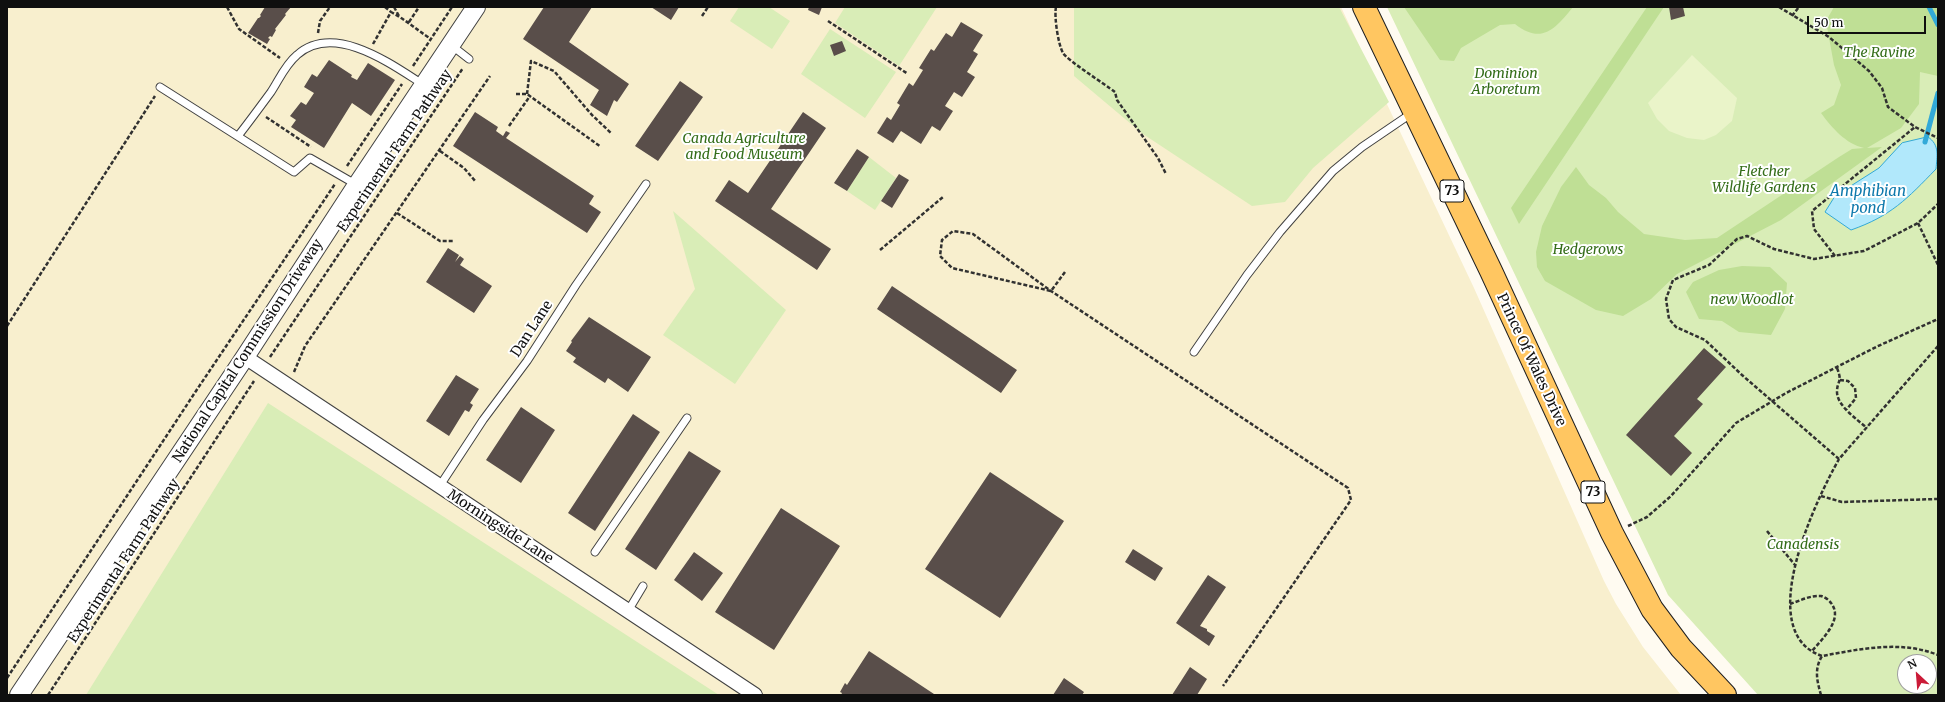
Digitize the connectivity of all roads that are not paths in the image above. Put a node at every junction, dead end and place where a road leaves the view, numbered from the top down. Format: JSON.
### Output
{"nodes":[{"id":1,"x":476,"y":7,"type":"edge"},
{"id":2,"x":1364,"y":7,"type":"edge"},
{"id":3,"x":450,"y":45,"type":"junction"},
{"id":4,"x":469,"y":59,"type":"road end"},
{"id":5,"x":424,"y":85,"type":"junction"},
{"id":6,"x":160,"y":87,"type":"road end"},
{"id":7,"x":1414,"y":112,"type":"junction"},
{"id":8,"x":238,"y":136,"type":"junction"},
{"id":9,"x":646,"y":184,"type":"dead end"},
{"id":10,"x":357,"y":185,"type":"junction"},
{"id":11,"x":1194,"y":352,"type":"dead end"},
{"id":12,"x":245,"y":357,"type":"junction"},
{"id":13,"x":686,"y":418,"type":"dead end"},
{"id":14,"x":439,"y":487,"type":"junction"},
{"id":15,"x":595,"y":552,"type":"dead end"},
{"id":16,"x":643,"y":586,"type":"dead end"},
{"id":17,"x":628,"y":611,"type":"junction"},
{"id":18,"x":19,"y":695,"type":"edge"},
{"id":19,"x":755,"y":695,"type":"edge"},
{"id":20,"x":1725,"y":695,"type":"edge"}],
"edges":[{"from":1,"to":3,"type":"street","name":"National Capital Commission Driveway"},
{"from":2,"to":7,"type":"main road","name":"Prince Of Wales Drive","number":"73"},
{"from":3,"to":4,"type":"lane"},
{"from":3,"to":5,"type":"street","name":"National Capital Commission Driveway"},
{"from":5,"to":8,"type":"lane"},
{"from":5,"to":10,"type":"street","name":"National Capital Commission Driveway"},
{"from":6,"to":8,"type":"lane"},
{"from":7,"to":11,"type":"lane"},
{"from":7,"to":20,"type":"main road","name":"Prince Of Wales Drive","number":"73"},
{"from":8,"to":10,"type":"lane"},
{"from":9,"to":14,"type":"lane","name":"Dan Lane"},
{"from":10,"to":12,"type":"street","name":"National Capital Commission Driveway"},
{"from":12,"to":14,"type":"street","name":"Morningside Lane"},
{"from":12,"to":18,"type":"street","name":"National Capital Commission Driveway"},
{"from":13,"to":15,"type":"lane"},
{"from":14,"to":17,"type":"street","name":"Morningside Lane"},
{"from":16,"to":17,"type":"lane"},
{"from":17,"to":19,"type":"street","name":"Morningside Lane"}]}
